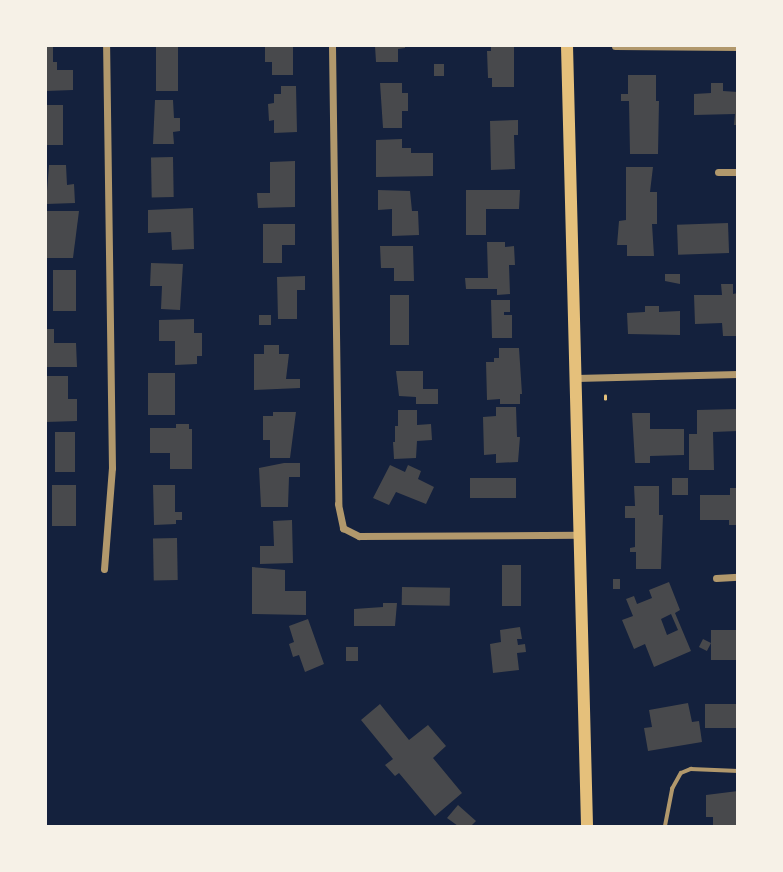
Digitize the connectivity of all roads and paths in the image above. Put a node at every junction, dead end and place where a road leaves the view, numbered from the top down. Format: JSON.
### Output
{"nodes":[{"id":1,"x":106,"y":46,"type":"edge"},
{"id":2,"x":332,"y":46,"type":"edge"},
{"id":3,"x":567,"y":46,"type":"edge"},
{"id":4,"x":615,"y":46,"type":"edge"},
{"id":5,"x":687,"y":47,"type":"edge"},
{"id":6,"x":737,"y":47,"type":"edge"},
{"id":7,"x":718,"y":172,"type":"dead end"},
{"id":8,"x":737,"y":172,"type":"edge"},
{"id":9,"x":737,"y":374,"type":"edge"},
{"id":10,"x":576,"y":378,"type":"junction"},
{"id":11,"x":579,"y":535,"type":"junction"},
{"id":12,"x":104,"y":569,"type":"dead end"},
{"id":13,"x":737,"y":577,"type":"edge"},
{"id":14,"x":716,"y":578,"type":"dead end"},
{"id":15,"x":737,"y":771,"type":"edge"},
{"id":16,"x":587,"y":827,"type":"edge"},
{"id":17,"x":665,"y":827,"type":"edge"}],
"edges":[{"from":1,"to":12,"type":"street"},
{"from":2,"to":11,"type":"street"},
{"from":3,"to":10,"type":"main road"},
{"from":4,"to":5,"type":"street"},
{"from":5,"to":6,"type":"street"},
{"from":7,"to":8,"type":"street"},
{"from":9,"to":10,"type":"street"},
{"from":10,"to":11,"type":"main road"},
{"from":11,"to":16,"type":"main road"},
{"from":13,"to":14,"type":"street"},
{"from":15,"to":17,"type":"lane"}]}
